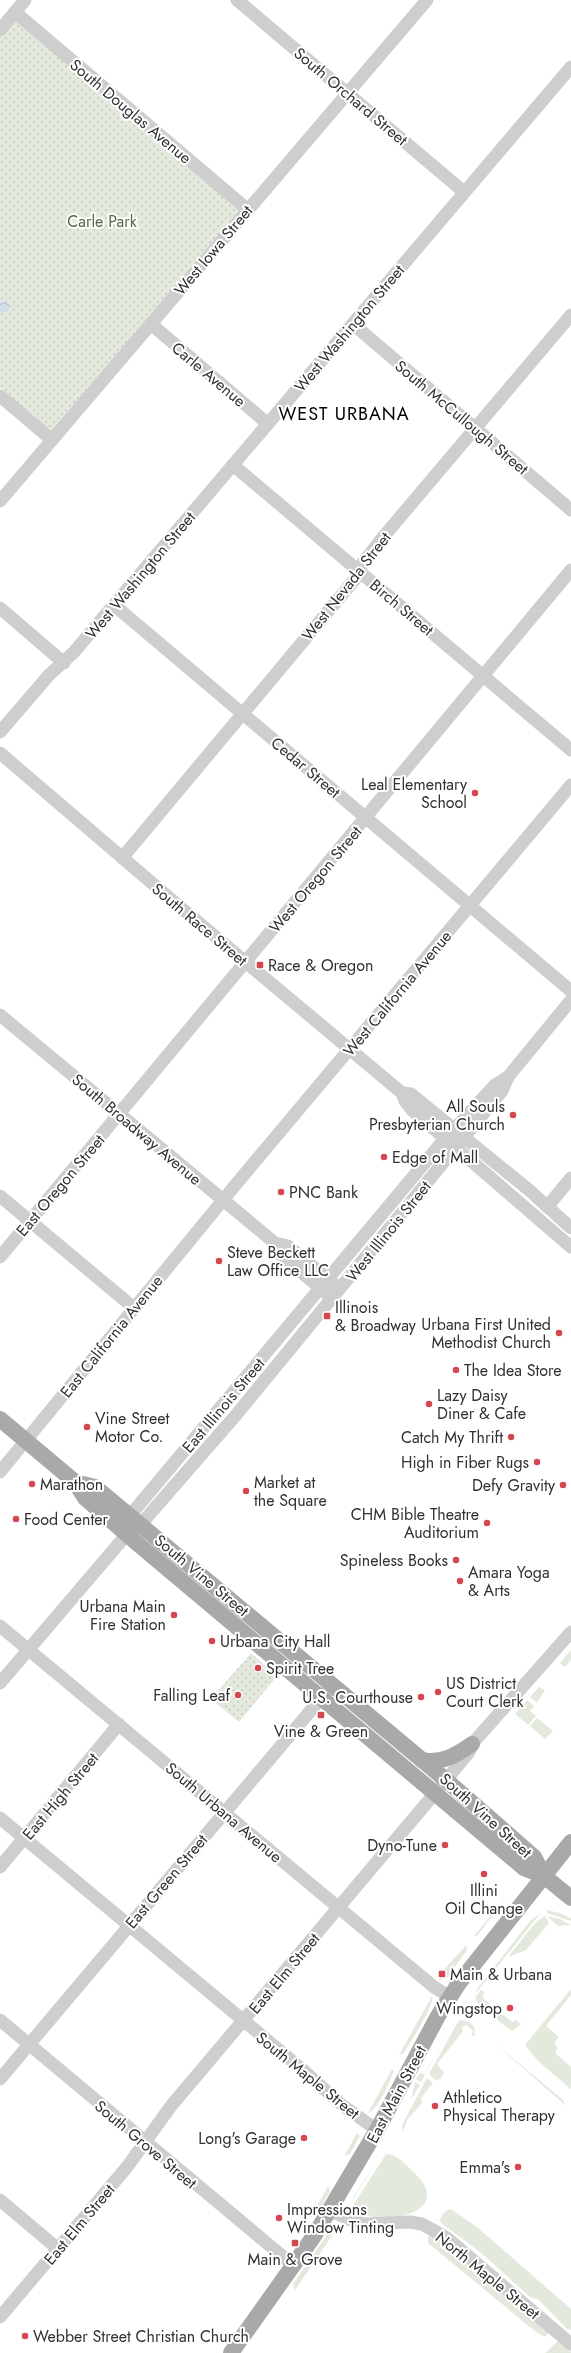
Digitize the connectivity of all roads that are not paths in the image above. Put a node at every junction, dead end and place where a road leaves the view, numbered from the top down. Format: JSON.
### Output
{"nodes":[{"id":1,"x":26,"y":0,"type":"edge"},
{"id":2,"x":237,"y":0,"type":"edge"},
{"id":3,"x":427,"y":0,"type":"edge"},
{"id":4,"x":15,"y":12,"type":"junction"},
{"id":5,"x":0,"y":30,"type":"edge"},
{"id":6,"x":571,"y":67,"type":"edge"},
{"id":7,"x":347,"y":92,"type":"junction"},
{"id":8,"x":464,"y":192,"type":"junction"},
{"id":9,"x":247,"y":209,"type":"junction"},
{"id":10,"x":571,"y":315,"type":"edge"},
{"id":11,"x":151,"y":324,"type":"junction"},
{"id":12,"x":353,"y":324,"type":"junction"},
{"id":13,"x":0,"y":396,"type":"edge"},
{"id":14,"x":268,"y":424,"type":"junction"},
{"id":15,"x":475,"y":428,"type":"junction"},
{"id":16,"x":52,"y":440,"type":"junction"},
{"id":17,"x":233,"y":465,"type":"junction"},
{"id":18,"x":0,"y":501,"type":"edge"},
{"id":19,"x":571,"y":510,"type":"edge"},
{"id":20,"x":571,"y":570,"type":"edge"},
{"id":21,"x":359,"y":571,"type":"junction"},
{"id":22,"x":114,"y":605,"type":"junction"},
{"id":23,"x":0,"y":608,"type":"edge"},
{"id":24,"x":64,"y":663,"type":"junction"},
{"id":25,"x":484,"y":676,"type":"junction"},
{"id":26,"x":243,"y":714,"type":"junction"},
{"id":27,"x":0,"y":732,"type":"edge"},
{"id":28,"x":571,"y":750,"type":"edge"},
{"id":29,"x":0,"y":753,"type":"edge"},
{"id":30,"x":571,"y":785,"type":"edge"},
{"id":31,"x":366,"y":818,"type":"junction"},
{"id":32,"x":122,"y":858,"type":"junction"},
{"id":33,"x":471,"y":906,"type":"junction"},
{"id":34,"x":246,"y":962,"type":"junction"},
{"id":35,"x":571,"y":991,"type":"edge"},
{"id":36,"x":571,"y":1000,"type":"edge"},
{"id":37,"x":0,"y":1015,"type":"edge"},
{"id":38,"x":349,"y":1050,"type":"junction"},
{"id":39,"x":402,"y":1093,"type":"junction"},
{"id":40,"x":119,"y":1114,"type":"junction"},
{"id":41,"x":459,"y":1133,"type":"junction"},
{"id":42,"x":450,"y":1144,"type":"junction"},
{"id":43,"x":571,"y":1178,"type":"edge"},
{"id":44,"x":0,"y":1196,"type":"edge"},
{"id":45,"x":223,"y":1200,"type":"junction"},
{"id":46,"x":547,"y":1207,"type":"junction"},
{"id":47,"x":31,"y":1221,"type":"junction"},
{"id":48,"x":571,"y":1228,"type":"edge"},
{"id":49,"x":571,"y":1247,"type":"edge"},
{"id":50,"x":0,"y":1257,"type":"edge"},
{"id":51,"x":324,"y":1284,"type":"junction"},
{"id":52,"x":337,"y":1294,"type":"junction"},
{"id":53,"x":134,"y":1308,"type":"junction"},
{"id":54,"x":0,"y":1419,"type":"edge"},
{"id":55,"x":26,"y":1441,"type":"junction"},
{"id":56,"x":0,"y":1472,"type":"edge"},
{"id":57,"x":167,"y":1472,"type":"junction"},
{"id":58,"x":177,"y":1480,"type":"junction"},
{"id":59,"x":75,"y":1482,"type":"junction"},
{"id":60,"x":136,"y":1519,"type":"junction"},
{"id":61,"x":127,"y":1534,"type":"junction"},
{"id":62,"x":196,"y":1570,"type":"junction"},
{"id":63,"x":185,"y":1584,"type":"junction"},
{"id":64,"x":0,"y":1626,"type":"edge"},
{"id":65,"x":571,"y":1632,"type":"edge"},
{"id":66,"x":277,"y":1638,"type":"junction"},
{"id":67,"x":28,"y":1650,"type":"junction"},
{"id":68,"x":266,"y":1651,"type":"junction"},
{"id":69,"x":0,"y":1683,"type":"edge"},
{"id":70,"x":333,"y":1684,"type":"junction"},
{"id":71,"x":322,"y":1697,"type":"junction"},
{"id":72,"x":119,"y":1724,"type":"junction"},
{"id":73,"x":472,"y":1744,"type":"junction"},
{"id":74,"x":422,"y":1760,"type":"junction"},
{"id":75,"x":446,"y":1780,"type":"junction"},
{"id":76,"x":436,"y":1792,"type":"junction"},
{"id":77,"x":223,"y":1812,"type":"junction"},
{"id":78,"x":0,"y":1818,"type":"edge"},
{"id":79,"x":25,"y":1838,"type":"junction"},
{"id":80,"x":571,"y":1842,"type":"edge"},
{"id":81,"x":0,"y":1867,"type":"edge"},
{"id":82,"x":544,"y":1876,"type":"junction"},
{"id":83,"x":571,"y":1898,"type":"edge"},
{"id":84,"x":338,"y":1907,"type":"junction"},
{"id":85,"x":128,"y":1926,"type":"junction"},
{"id":86,"x":450,"y":1997,"type":"junction"},
{"id":87,"x":0,"y":2020,"type":"edge"},
{"id":88,"x":243,"y":2022,"type":"junction"},
{"id":89,"x":29,"y":2044,"type":"junction"},
{"id":90,"x":0,"y":2079,"type":"edge"},
{"id":91,"x":377,"y":2130,"type":"junction"},
{"id":92,"x":144,"y":2142,"type":"junction"},
{"id":93,"x":0,"y":2200,"type":"edge"},
{"id":94,"x":329,"y":2210,"type":"junction"},
{"id":95,"x":58,"y":2249,"type":"junction"},
{"id":96,"x":293,"y":2265,"type":"junction"},
{"id":97,"x":0,"y":2317,"type":"edge"},
{"id":98,"x":571,"y":2344,"type":"edge"},
{"id":99,"x":231,"y":2353,"type":"edge"}],
"edges":[{"from":1,"to":4,"type":"street"},
{"from":2,"to":7,"type":"street","name":"South Orchard Street"},
{"from":3,"to":7,"type":"street","name":"West Iowa Street"},
{"from":4,"to":5,"type":"street"},
{"from":4,"to":9,"type":"street","name":"South Douglas Avenue"},
{"from":6,"to":8,"type":"street","name":"West Washington Street"},
{"from":7,"to":8,"type":"street","name":"South Orchard Street"},
{"from":7,"to":9,"type":"street","name":"West Iowa Street"},
{"from":8,"to":12,"type":"street","name":"West Washington Street"},
{"from":9,"to":11,"type":"street","name":"West Iowa Street"},
{"from":10,"to":15,"type":"street","name":"West Nevada Street"},
{"from":11,"to":14,"type":"street","name":"Carle Avenue"},
{"from":11,"to":16,"type":"street","name":"West Iowa Street"},
{"from":12,"to":14,"type":"street","name":"West Washington Street"},
{"from":12,"to":15,"type":"street","name":"South McCullough Street"},
{"from":13,"to":16,"type":"street"},
{"from":14,"to":17,"type":"street","name":"West Washington Street"},
{"from":15,"to":19,"type":"street","name":"South McCullough Street"},
{"from":15,"to":21,"type":"street","name":"West Nevada Street"},
{"from":16,"to":18,"type":"street","name":"West Iowa Street"},
{"from":17,"to":21,"type":"street","name":"Birch Street"},
{"from":17,"to":22,"type":"street","name":"West Washington Street"},
{"from":20,"to":25,"type":"street","name":"West Oregon Street"},
{"from":21,"to":25,"type":"street","name":"Birch Street"},
{"from":21,"to":26,"type":"street","name":"West Nevada Street"},
{"from":22,"to":24,"type":"street","name":"West Washington Street"},
{"from":22,"to":26,"type":"street","name":"Cedar Street"},
{"from":23,"to":24,"type":"street"},
{"from":24,"to":27,"type":"street","name":"West Washington Street"},
{"from":25,"to":28,"type":"street","name":"Birch Street"},
{"from":25,"to":31,"type":"street","name":"West Oregon Street"},
{"from":26,"to":31,"type":"street","name":"Cedar Street"},
{"from":26,"to":32,"type":"street","name":"West Nevada Street"},
{"from":29,"to":32,"type":"street","name":"South Race Street"},
{"from":30,"to":33,"type":"street","name":"West California Avenue"},
{"from":31,"to":33,"type":"street","name":"Cedar Street"},
{"from":31,"to":34,"type":"street","name":"West Oregon Street"},
{"from":32,"to":34,"type":"street","name":"South Race Street"},
{"from":33,"to":35,"type":"street","name":"Cedar Street"},
{"from":33,"to":38,"type":"street","name":"West California Avenue"},
{"from":34,"to":38,"type":"street","name":"South Race Street"},
{"from":34,"to":40,"type":"street","name":"West Oregon Street"},
{"from":36,"to":41,"type":"street","name":"West Illinois Street"},
{"from":37,"to":40,"type":"street","name":"South Broadway Avenue"},
{"from":38,"to":39,"type":"street","name":"South Race Street"},
{"from":38,"to":45,"type":"street","name":"West California Avenue"},
{"from":39,"to":41,"type":"street","name":"South Race Street"},
{"from":39,"to":42,"type":"street","name":"South Race Street"},
{"from":40,"to":45,"type":"street","name":"South Broadway Avenue"},
{"from":40,"to":47,"type":"street","name":"East Oregon Street"},
{"from":41,"to":42,"type":"street","name":"West Illinois Street"},
{"from":41,"to":46,"type":"street","name":"South Race Street"},
{"from":42,"to":49,"type":"street","name":"South Race Street"},
{"from":42,"to":51,"type":"street","name":"West Illinois Street"},
{"from":42,"to":52,"type":"street","name":"West Illinois Street"},
{"from":43,"to":46,"type":"street"},
{"from":44,"to":47,"type":"street"},
{"from":45,"to":51,"type":"street","name":"South Broadway Avenue"},
{"from":45,"to":53,"type":"street","name":"East California Avenue"},
{"from":46,"to":48,"type":"street","name":"South Race Street"},
{"from":47,"to":50,"type":"street","name":"East Oregon Street"},
{"from":47,"to":53,"type":"street"},
{"from":51,"to":52,"type":"street","name":"South Broadway Avenue"},
{"from":51,"to":57,"type":"street","name":"East Illinois Street"},
{"from":52,"to":58,"type":"street","name":"East Illinois Street"},
{"from":53,"to":55,"type":"street","name":"East California Avenue"},
{"from":54,"to":55,"type":"main road","name":"South Vine Street"},
{"from":55,"to":56,"type":"street","name":"East California Avenue"},
{"from":55,"to":59,"type":"main road","name":"South Vine Street"},
{"from":57,"to":58,"type":"street"},
{"from":57,"to":60,"type":"street","name":"East Illinois Street"},
{"from":58,"to":60,"type":"street","name":"East Illinois Street"},
{"from":59,"to":60,"type":"main road","name":"South Vine Street"},
{"from":59,"to":61,"type":"main road","name":"South Vine Street"},
{"from":60,"to":61,"type":"street","name":"East Illinois Street"},
{"from":60,"to":62,"type":"main road","name":"South Vine Street"},
{"from":61,"to":63,"type":"main road","name":"South Vine Street"},
{"from":61,"to":67,"type":"street","name":"East Illinois Street"},
{"from":62,"to":63,"type":"main road"},
{"from":62,"to":66,"type":"main road","name":"South Vine Street"},
{"from":63,"to":68,"type":"main road","name":"South Vine Street"},
{"from":64,"to":67,"type":"street","name":"South Urbana Avenue"},
{"from":65,"to":73,"type":"street","name":"East Elm Street"},
{"from":66,"to":68,"type":"main road"},
{"from":66,"to":70,"type":"main road","name":"South Vine Street"},
{"from":67,"to":69,"type":"street","name":"East Illinois Street"},
{"from":67,"to":72,"type":"street","name":"South Urbana Avenue"},
{"from":68,"to":71,"type":"main road","name":"South Vine Street"},
{"from":70,"to":71,"type":"street","name":"East Green Street"},
{"from":70,"to":74,"type":"main road","name":"South Vine Street"},
{"from":71,"to":76,"type":"main road","name":"South Vine Street"},
{"from":71,"to":77,"type":"street","name":"East Green Street"},
{"from":72,"to":77,"type":"street","name":"South Urbana Avenue"},
{"from":72,"to":79,"type":"street","name":"East High Street"},
{"from":73,"to":74,"type":"main road"},
{"from":73,"to":75,"type":"street","name":"East Elm Street"},
{"from":74,"to":75,"type":"main road","name":"South Vine Street"},
{"from":75,"to":76,"type":"street","name":"East Elm Street"},
{"from":75,"to":82,"type":"main road","name":"South Vine Street"},
{"from":76,"to":82,"type":"main road","name":"South Vine Street"},
{"from":76,"to":84,"type":"street","name":"East Elm Street"},
{"from":77,"to":84,"type":"street","name":"South Urbana Avenue"},
{"from":77,"to":85,"type":"street","name":"East Green Street"},
{"from":78,"to":79,"type":"street","name":"South Maple Street"},
{"from":79,"to":81,"type":"street","name":"East High Street"},
{"from":79,"to":85,"type":"street","name":"South Maple Street"},
{"from":80,"to":82,"type":"main road","name":"East Main Street"},
{"from":82,"to":83,"type":"main road"},
{"from":82,"to":86,"type":"main road","name":"East Main Street"},
{"from":84,"to":86,"type":"street","name":"South Urbana Avenue"},
{"from":84,"to":88,"type":"street","name":"East Elm Street"},
{"from":85,"to":88,"type":"street","name":"South Maple Street"},
{"from":85,"to":89,"type":"street","name":"East Green Street"},
{"from":86,"to":91,"type":"main road","name":"East Main Street"},
{"from":87,"to":89,"type":"street","name":"South Grove Street"},
{"from":88,"to":91,"type":"street","name":"South Maple Street"},
{"from":88,"to":92,"type":"street","name":"East Elm Street"},
{"from":89,"to":90,"type":"street","name":"East Green Street"},
{"from":89,"to":92,"type":"street","name":"South Grove Street"},
{"from":91,"to":94,"type":"main road","name":"East Main Street"},
{"from":92,"to":95,"type":"street","name":"East Elm Street"},
{"from":92,"to":96,"type":"street","name":"South Grove Street"},
{"from":93,"to":95,"type":"street"},
{"from":94,"to":96,"type":"main road","name":"East Main Street"},
{"from":94,"to":98,"type":"street","name":"North Maple Street"},
{"from":95,"to":97,"type":"street","name":"East Elm Street"},
{"from":96,"to":99,"type":"main road","name":"East Main Street"}]}
